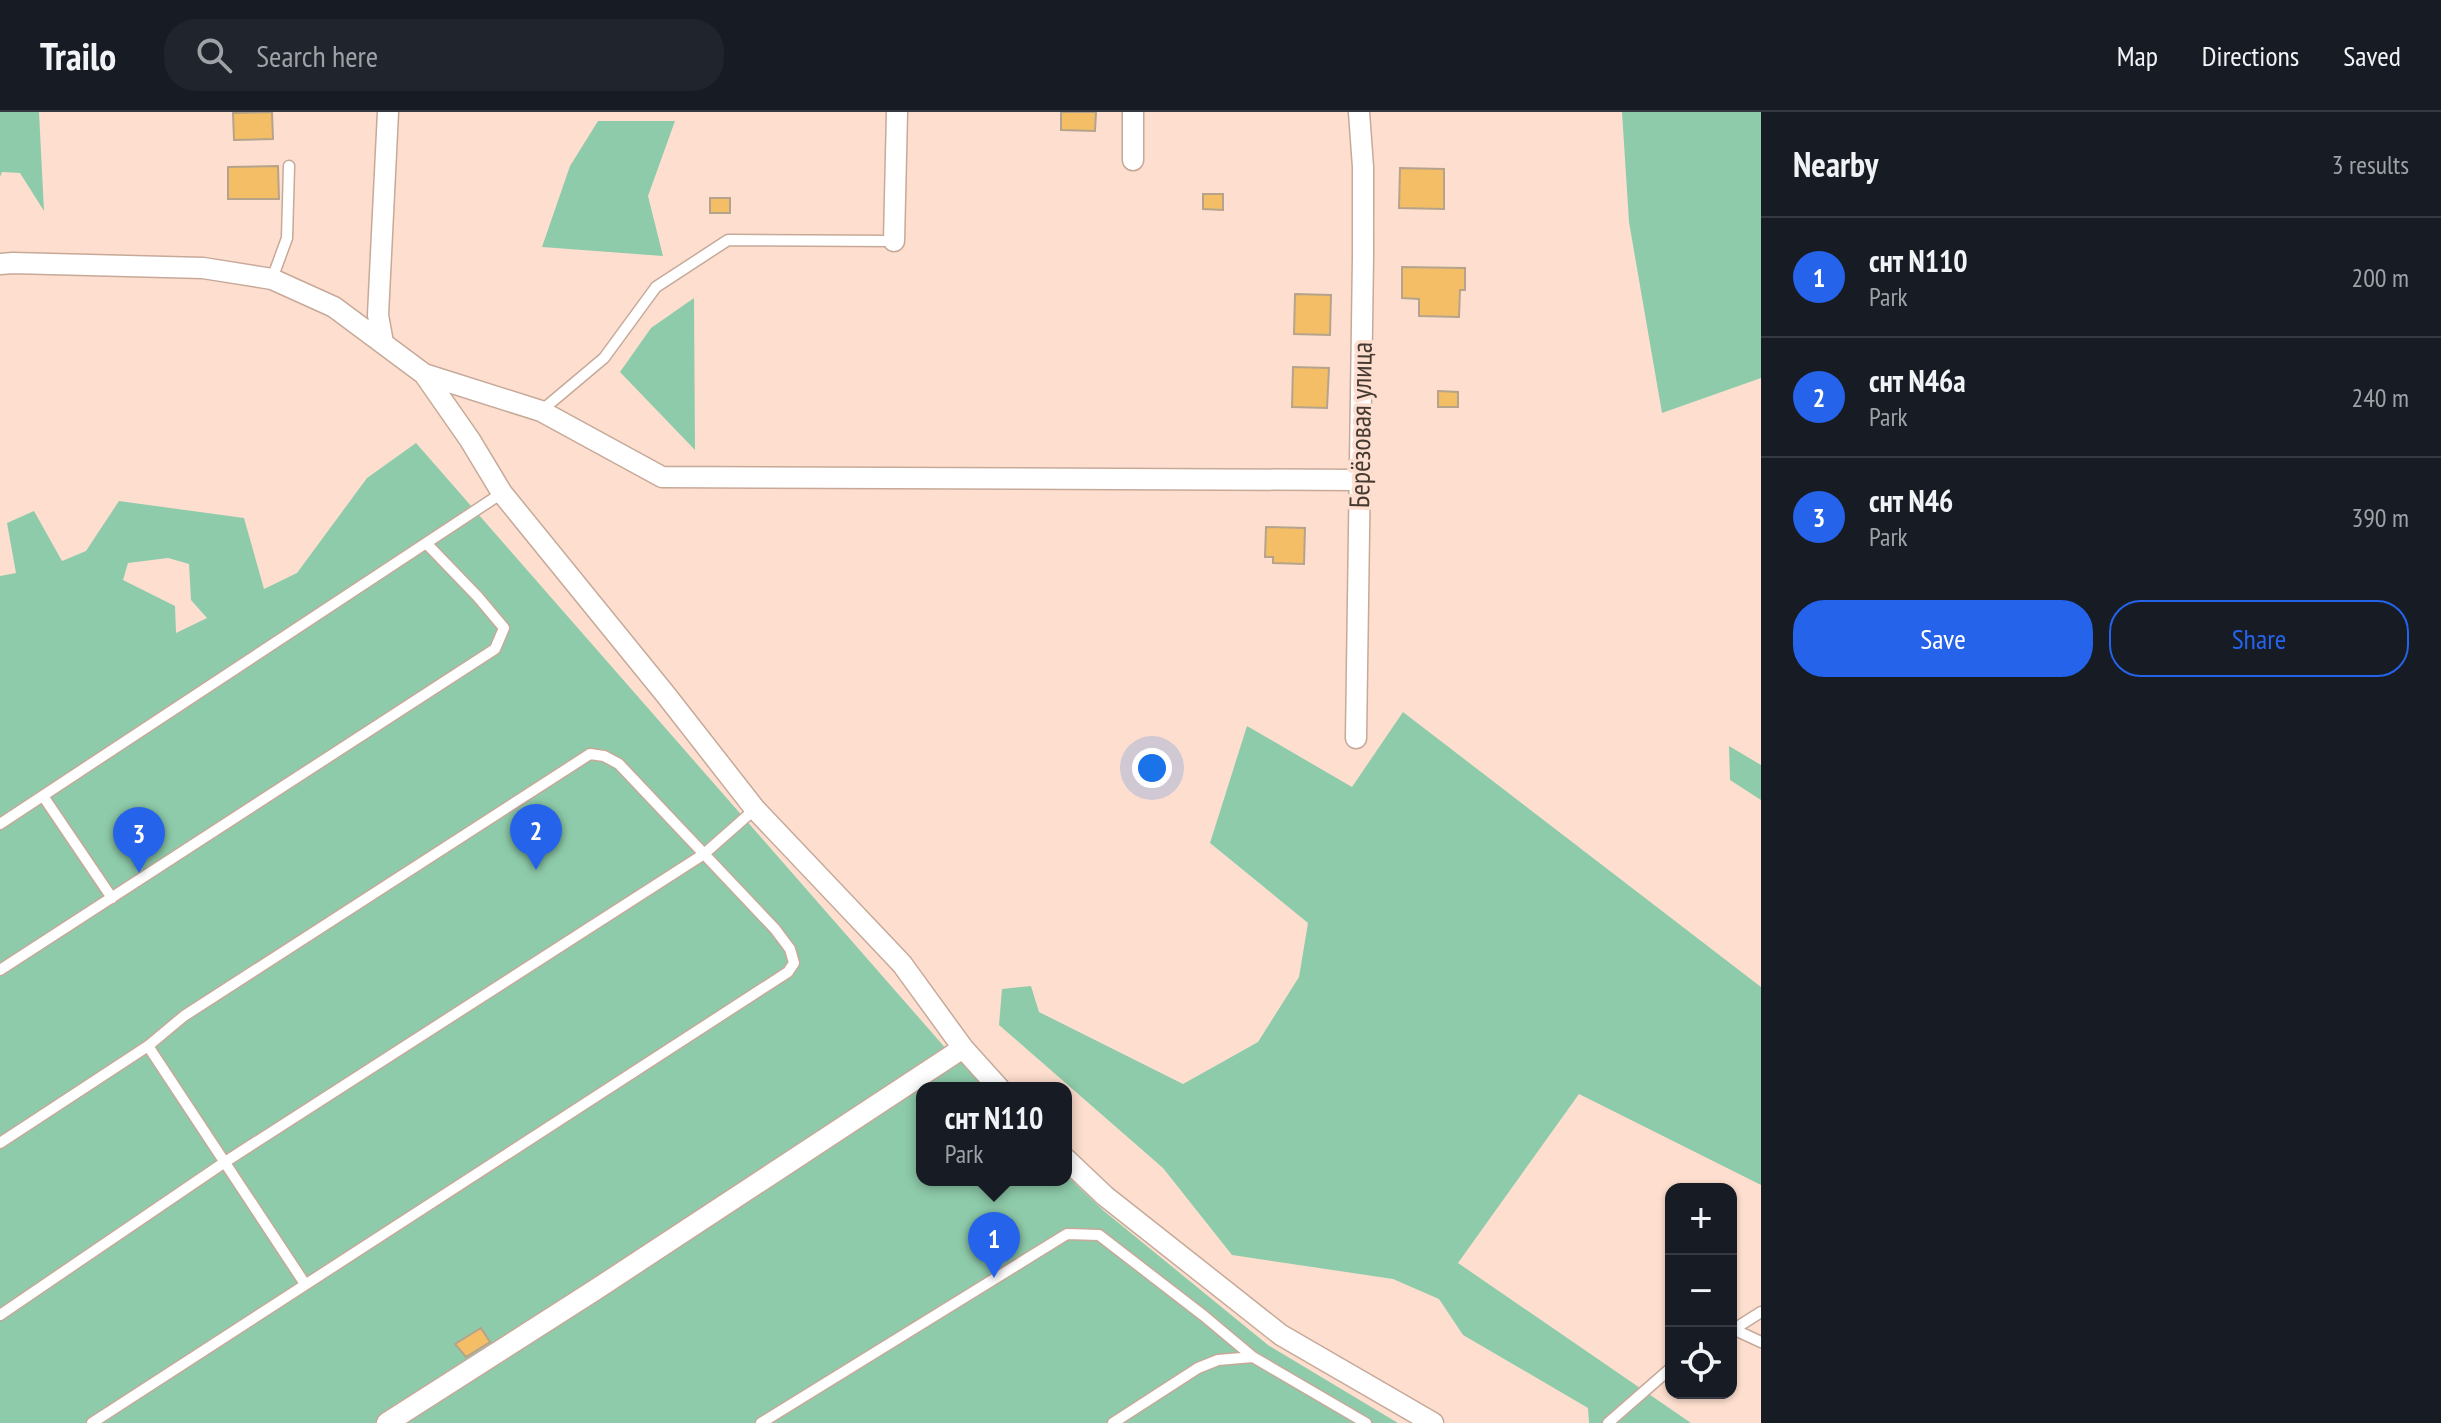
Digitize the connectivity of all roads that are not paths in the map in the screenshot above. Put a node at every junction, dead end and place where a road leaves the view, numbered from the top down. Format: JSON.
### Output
{"nodes":[{"id":1,"x":388,"y":112,"type":"edge"},
{"id":2,"x":897,"y":112,"type":"edge"},
{"id":3,"x":1133,"y":112,"type":"edge"},
{"id":4,"x":1359,"y":112,"type":"edge"},
{"id":5,"x":1133,"y":160,"type":"dead end"},
{"id":6,"x":289,"y":166,"type":"dead end"},
{"id":7,"x":894,"y":241,"type":"joint"},
{"id":8,"x":0,"y":264,"type":"edge"},
{"id":9,"x":272,"y":279,"type":"junction"},
{"id":10,"x":383,"y":343,"type":"junction"},
{"id":11,"x":424,"y":374,"type":"junction"},
{"id":12,"x":541,"y":411,"type":"junction"},
{"id":13,"x":1359,"y":480,"type":"junction"},
{"id":14,"x":502,"y":493,"type":"junction"},
{"id":15,"x":426,"y":543,"type":"junction"},
{"id":16,"x":1356,"y":738,"type":"dead end"},
{"id":17,"x":43,"y":796,"type":"junction"},
{"id":18,"x":755,"y":809,"type":"junction"},
{"id":19,"x":0,"y":824,"type":"edge"},
{"id":20,"x":704,"y":854,"type":"junction"},
{"id":21,"x":112,"y":898,"type":"junction"},
{"id":22,"x":0,"y":970,"type":"edge"},
{"id":23,"x":148,"y":1046,"type":"junction"},
{"id":24,"x":963,"y":1048,"type":"junction"},
{"id":25,"x":994,"y":1082,"type":"edge"},
{"id":26,"x":0,"y":1143,"type":"edge"},
{"id":27,"x":225,"y":1162,"type":"junction"},
{"id":28,"x":1072,"y":1165,"type":"edge"},
{"id":29,"x":305,"y":1284,"type":"junction"},
{"id":30,"x":1761,"y":1312,"type":"edge"},
{"id":31,"x":0,"y":1315,"type":"edge"},
{"id":32,"x":1737,"y":1327,"type":"edge"},
{"id":33,"x":1737,"y":1332,"type":"edge"},
{"id":34,"x":1761,"y":1342,"type":"edge"},
{"id":35,"x":1253,"y":1357,"type":"junction"},
{"id":36,"x":1665,"y":1373,"type":"edge"},
{"id":37,"x":92,"y":1423,"type":"edge"},
{"id":38,"x":387,"y":1423,"type":"edge"},
{"id":39,"x":761,"y":1423,"type":"edge"},
{"id":40,"x":1113,"y":1423,"type":"edge"},
{"id":41,"x":1366,"y":1423,"type":"edge"},
{"id":42,"x":1433,"y":1423,"type":"edge"},
{"id":43,"x":1608,"y":1423,"type":"edge"}],
"edges":[{"from":1,"to":10,"type":"street"},
{"from":2,"to":7,"type":"street"},
{"from":3,"to":5,"type":"street"},
{"from":4,"to":13,"type":"street","name":"Берёзовая улица"},
{"from":6,"to":9,"type":"lane"},
{"from":7,"to":12,"type":"lane"},
{"from":8,"to":9,"type":"street"},
{"from":9,"to":10,"type":"street"},
{"from":10,"to":11,"type":"street"},
{"from":11,"to":12,"type":"street"},
{"from":11,"to":14,"type":"street"},
{"from":12,"to":13,"type":"street"},
{"from":13,"to":16,"type":"street","name":"Берёзовая улица"},
{"from":14,"to":15,"type":"lane"},
{"from":14,"to":18,"type":"street"},
{"from":15,"to":17,"type":"lane"},
{"from":15,"to":21,"type":"lane"},
{"from":17,"to":19,"type":"lane"},
{"from":17,"to":21,"type":"lane"},
{"from":18,"to":20,"type":"lane"},
{"from":18,"to":24,"type":"street"},
{"from":20,"to":23,"type":"lane"},
{"from":20,"to":27,"type":"lane"},
{"from":20,"to":29,"type":"lane"},
{"from":21,"to":22,"type":"lane"},
{"from":23,"to":26,"type":"lane"},
{"from":23,"to":27,"type":"lane"},
{"from":24,"to":25,"type":"street"},
{"from":24,"to":38,"type":"street"},
{"from":27,"to":29,"type":"lane"},
{"from":27,"to":31,"type":"lane"},
{"from":28,"to":42,"type":"street"},
{"from":29,"to":37,"type":"lane"},
{"from":30,"to":32,"type":"lane"},
{"from":33,"to":34,"type":"lane"},
{"from":35,"to":39,"type":"lane"},
{"from":35,"to":40,"type":"lane"},
{"from":35,"to":41,"type":"lane"},
{"from":36,"to":43,"type":"lane"}]}
